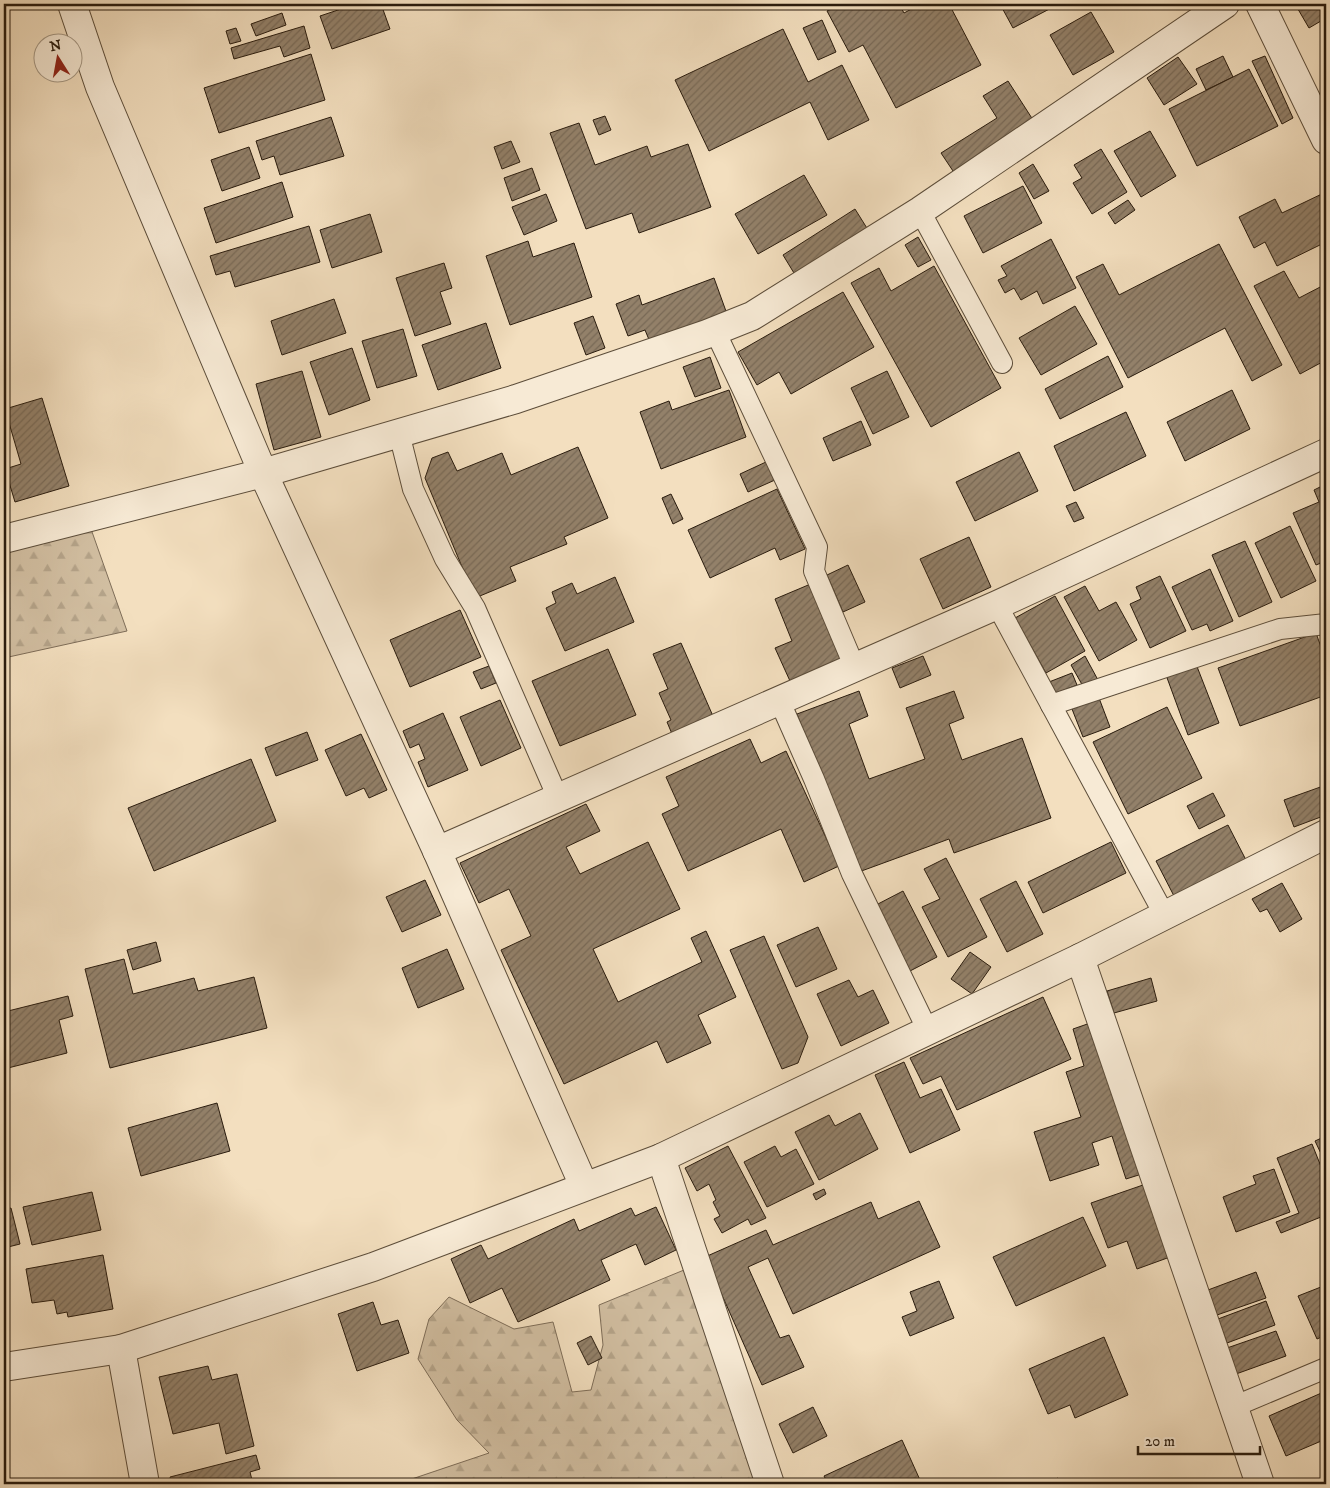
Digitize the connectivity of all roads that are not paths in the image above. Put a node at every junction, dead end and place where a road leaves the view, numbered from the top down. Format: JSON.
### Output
{"nodes":[{"id":1,"x":72,"y":4,"type":"edge"},
{"id":2,"x":1226,"y":4,"type":"edge"},
{"id":3,"x":1260,"y":4,"type":"edge"},
{"id":4,"x":1326,"y":140,"type":"edge"},
{"id":5,"x":920,"y":211,"type":"junction"},
{"id":6,"x":716,"y":331,"type":"junction"},
{"id":7,"x":1002,"y":363,"type":"dead end"},
{"id":8,"x":398,"y":433,"type":"junction"},
{"id":9,"x":1326,"y":453,"type":"edge"},
{"id":10,"x":263,"y":473,"type":"junction"},
{"id":11,"x":4,"y":539,"type":"edge"},
{"id":12,"x":996,"y":606,"type":"junction"},
{"id":13,"x":1326,"y":624,"type":"edge"},
{"id":14,"x":855,"y":668,"type":"junction"},
{"id":15,"x":780,"y":702,"type":"junction"},
{"id":16,"x":1050,"y":705,"type":"junction"},
{"id":17,"x":558,"y":798,"type":"junction"},
{"id":18,"x":1326,"y":834,"type":"edge"},
{"id":19,"x":437,"y":851,"type":"junction"},
{"id":20,"x":1165,"y":916,"type":"junction"},
{"id":21,"x":1080,"y":958,"type":"junction"},
{"id":22,"x":928,"y":1031,"type":"junction"},
{"id":23,"x":661,"y":1158,"type":"junction"},
{"id":24,"x":584,"y":1186,"type":"junction"},
{"id":25,"x":121,"y":1349,"type":"junction"},
{"id":26,"x":4,"y":1367,"type":"edge"},
{"id":27,"x":1326,"y":1368,"type":"edge"},
{"id":28,"x":1233,"y":1407,"type":"junction"},
{"id":29,"x":145,"y":1484,"type":"edge"},
{"id":30,"x":770,"y":1484,"type":"edge"},
{"id":31,"x":1260,"y":1484,"type":"edge"}],
"edges":[{"from":1,"to":10,"type":"street"},
{"from":2,"to":5,"type":"street"},
{"from":3,"to":4,"type":"street"},
{"from":5,"to":6,"type":"street"},
{"from":5,"to":7,"type":"lane"},
{"from":6,"to":8,"type":"street"},
{"from":6,"to":14,"type":"lane"},
{"from":8,"to":10,"type":"street"},
{"from":8,"to":17,"type":"lane"},
{"from":9,"to":12,"type":"street"},
{"from":10,"to":11,"type":"street"},
{"from":10,"to":19,"type":"street"},
{"from":12,"to":14,"type":"street"},
{"from":12,"to":16,"type":"lane"},
{"from":13,"to":16,"type":"lane"},
{"from":14,"to":15,"type":"street"},
{"from":15,"to":17,"type":"street"},
{"from":15,"to":22,"type":"lane"},
{"from":16,"to":20,"type":"lane"},
{"from":17,"to":19,"type":"street"},
{"from":18,"to":20,"type":"street"},
{"from":19,"to":24,"type":"street"},
{"from":20,"to":21,"type":"street"},
{"from":21,"to":22,"type":"street"},
{"from":21,"to":28,"type":"street"},
{"from":22,"to":23,"type":"street"},
{"from":23,"to":24,"type":"street"},
{"from":23,"to":30,"type":"street"},
{"from":24,"to":25,"type":"street"},
{"from":25,"to":26,"type":"street"},
{"from":25,"to":29,"type":"street"},
{"from":27,"to":28,"type":"lane"},
{"from":28,"to":31,"type":"street"}]}
